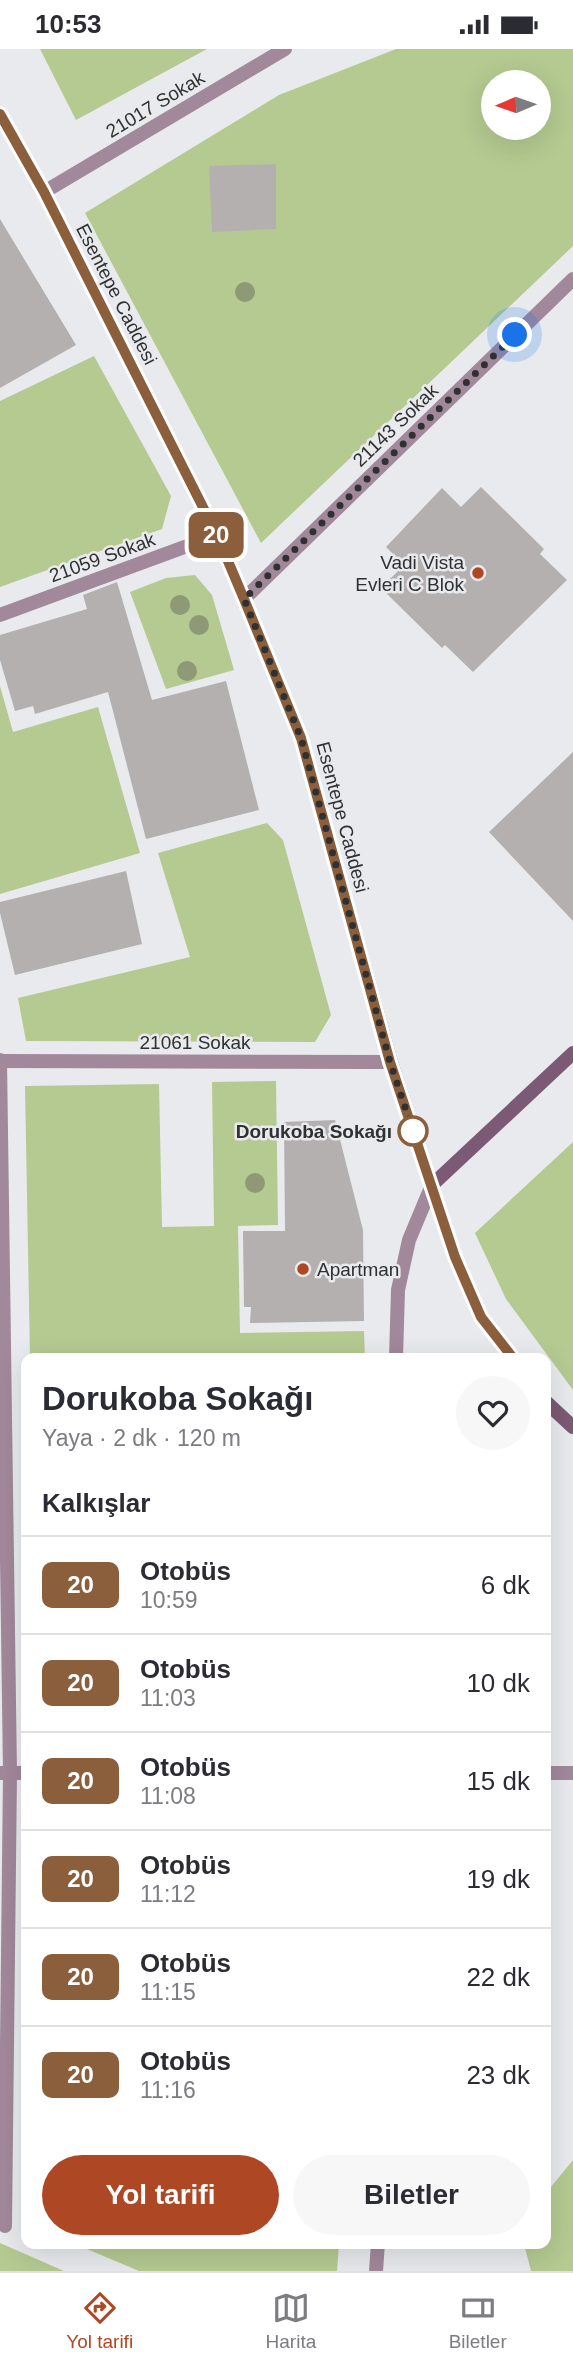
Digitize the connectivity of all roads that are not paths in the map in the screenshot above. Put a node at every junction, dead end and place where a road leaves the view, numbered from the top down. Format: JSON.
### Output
{"nodes":[{"id":1,"x":285,"y":49,"type":"edge"},
{"id":2,"x":0,"y":114,"type":"edge"},
{"id":3,"x":44,"y":192,"type":"junction"},
{"id":4,"x":573,"y":279,"type":"edge"},
{"id":5,"x":217,"y":535,"type":"junction"},
{"id":6,"x":244,"y":599,"type":"junction"},
{"id":7,"x":0,"y":615,"type":"edge"},
{"id":8,"x":573,"y":1053,"type":"edge"},
{"id":9,"x":0,"y":1060,"type":"edge"},
{"id":10,"x":390,"y":1062,"type":"junction"},
{"id":11,"x":432,"y":1185,"type":"junction"},
{"id":12,"x":396,"y":1353,"type":"edge"},
{"id":13,"x":509,"y":1353,"type":"edge"},
{"id":14,"x":551,"y":1407,"type":"edge"},
{"id":15,"x":573,"y":1427,"type":"edge"},
{"id":16,"x":5,"y":1773,"type":"edge"},
{"id":17,"x":551,"y":1773,"type":"edge"},
{"id":18,"x":573,"y":1773,"type":"edge"},
{"id":19,"x":5,"y":2226,"type":"dead end"},
{"id":20,"x":378,"y":2249,"type":"edge"},
{"id":21,"x":376,"y":2271,"type":"edge"}],
"edges":[{"from":1,"to":3,"type":"street","name":"21017 Sokak"},
{"from":2,"to":3,"type":"main road","name":"Esentepe Caddesi"},
{"from":3,"to":5,"type":"main road","name":"Esentepe Caddesi"},
{"from":4,"to":6,"type":"street","name":"21143 Sokak"},
{"from":5,"to":6,"type":"main road","name":"Esentepe Caddesi"},
{"from":5,"to":7,"type":"street","name":"21059 Sokak"},
{"from":6,"to":10,"type":"main road","name":"Esentepe Caddesi"},
{"from":8,"to":11,"type":"main road"},
{"from":9,"to":10,"type":"street","name":"21061 Sokak"},
{"from":9,"to":16,"type":"street"},
{"from":10,"to":11,"type":"main road","name":"Esentepe Caddesi"},
{"from":11,"to":12,"type":"street"},
{"from":11,"to":13,"type":"main road","name":"Esentepe Caddesi"},
{"from":14,"to":15,"type":"main road"},
{"from":16,"to":19,"type":"street"},
{"from":17,"to":18,"type":"street"},
{"from":20,"to":21,"type":"street"}]}
